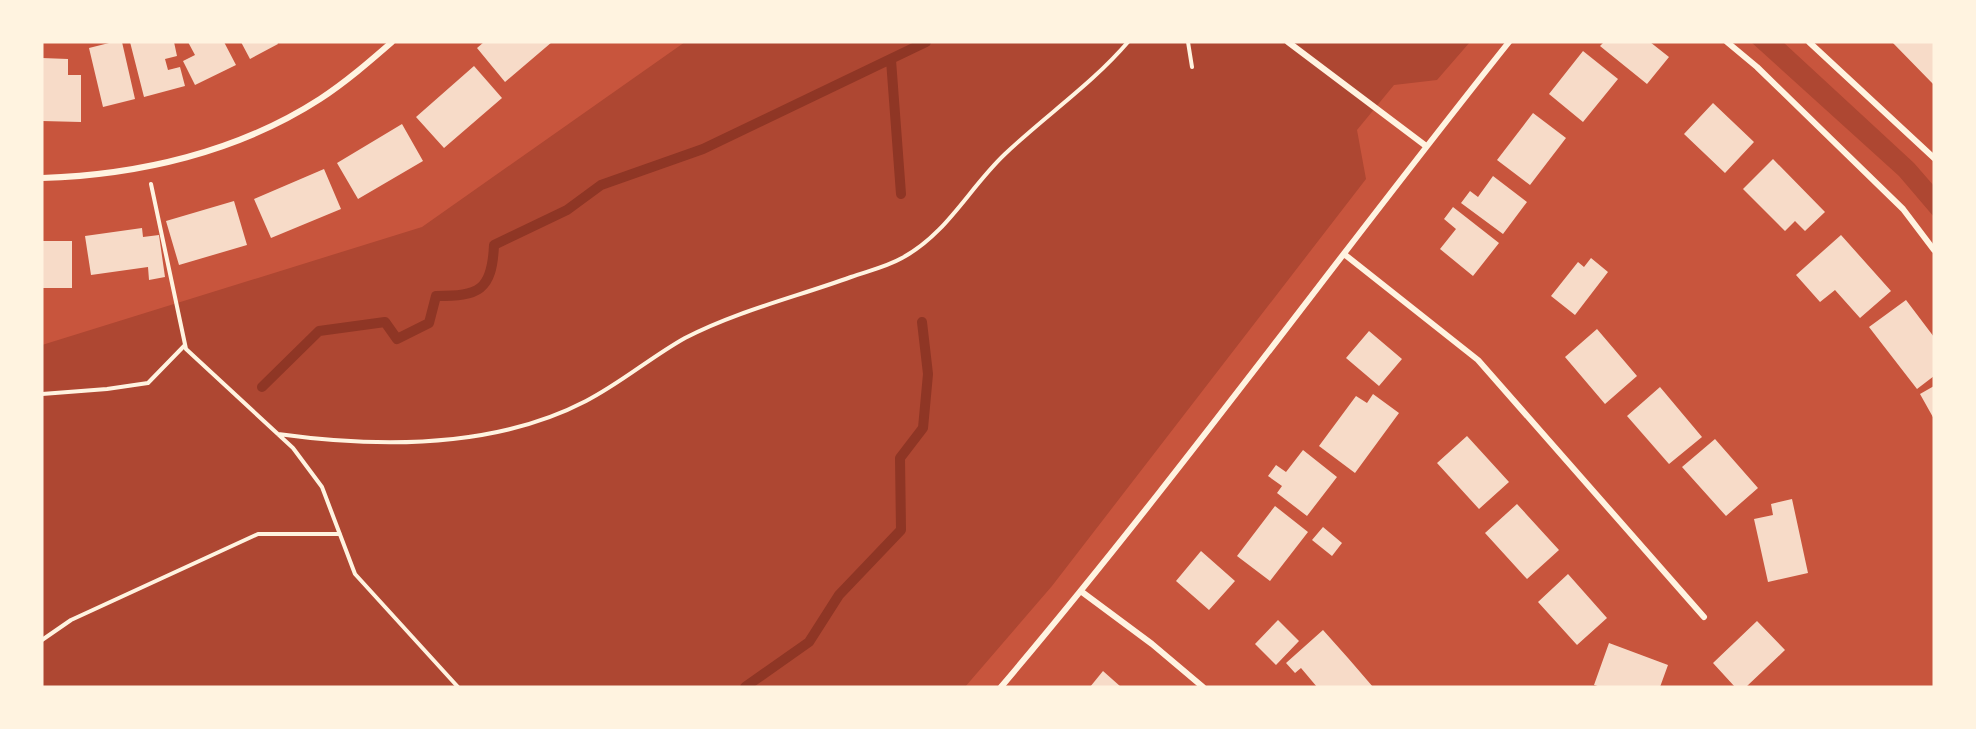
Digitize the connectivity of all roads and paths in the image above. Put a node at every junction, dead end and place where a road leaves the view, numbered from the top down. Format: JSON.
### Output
{"nodes":[{"id":1,"x":392,"y":42,"type":"edge"},
{"id":2,"x":1128,"y":42,"type":"edge"},
{"id":3,"x":1188,"y":42,"type":"edge"},
{"id":4,"x":1288,"y":42,"type":"edge"},
{"id":5,"x":1509,"y":42,"type":"edge"},
{"id":6,"x":1727,"y":42,"type":"edge"},
{"id":7,"x":1809,"y":42,"type":"edge"},
{"id":8,"x":1192,"y":67,"type":"dead end"},
{"id":9,"x":1426,"y":146,"type":"junction"},
{"id":10,"x":1934,"y":158,"type":"edge"},
{"id":11,"x":147,"y":167,"type":"junction"},
{"id":12,"x":42,"y":178,"type":"edge"},
{"id":13,"x":1934,"y":250,"type":"edge"},
{"id":14,"x":1344,"y":254,"type":"junction"},
{"id":15,"x":185,"y":344,"type":"junction"},
{"id":16,"x":42,"y":394,"type":"edge"},
{"id":17,"x":278,"y":434,"type":"junction"},
{"id":18,"x":340,"y":534,"type":"junction"},
{"id":19,"x":1082,"y":592,"type":"junction"},
{"id":20,"x":1704,"y":617,"type":"dead end"},
{"id":21,"x":42,"y":640,"type":"edge"},
{"id":22,"x":458,"y":687,"type":"edge"},
{"id":23,"x":1001,"y":687,"type":"edge"},
{"id":24,"x":1203,"y":687,"type":"edge"}],
"edges":[{"from":1,"to":11,"type":"street"},
{"from":2,"to":17,"type":"path"},
{"from":3,"to":8,"type":"path"},
{"from":4,"to":9,"type":"street"},
{"from":5,"to":9,"type":"street"},
{"from":6,"to":13,"type":"street"},
{"from":7,"to":10,"type":"street"},
{"from":9,"to":14,"type":"street"},
{"from":11,"to":12,"type":"street"},
{"from":11,"to":15,"type":"path"},
{"from":14,"to":19,"type":"street"},
{"from":14,"to":20,"type":"street"},
{"from":15,"to":16,"type":"path"},
{"from":15,"to":17,"type":"path"},
{"from":17,"to":18,"type":"path"},
{"from":18,"to":21,"type":"path"},
{"from":18,"to":22,"type":"path"},
{"from":19,"to":23,"type":"street"},
{"from":19,"to":24,"type":"street"}]}
